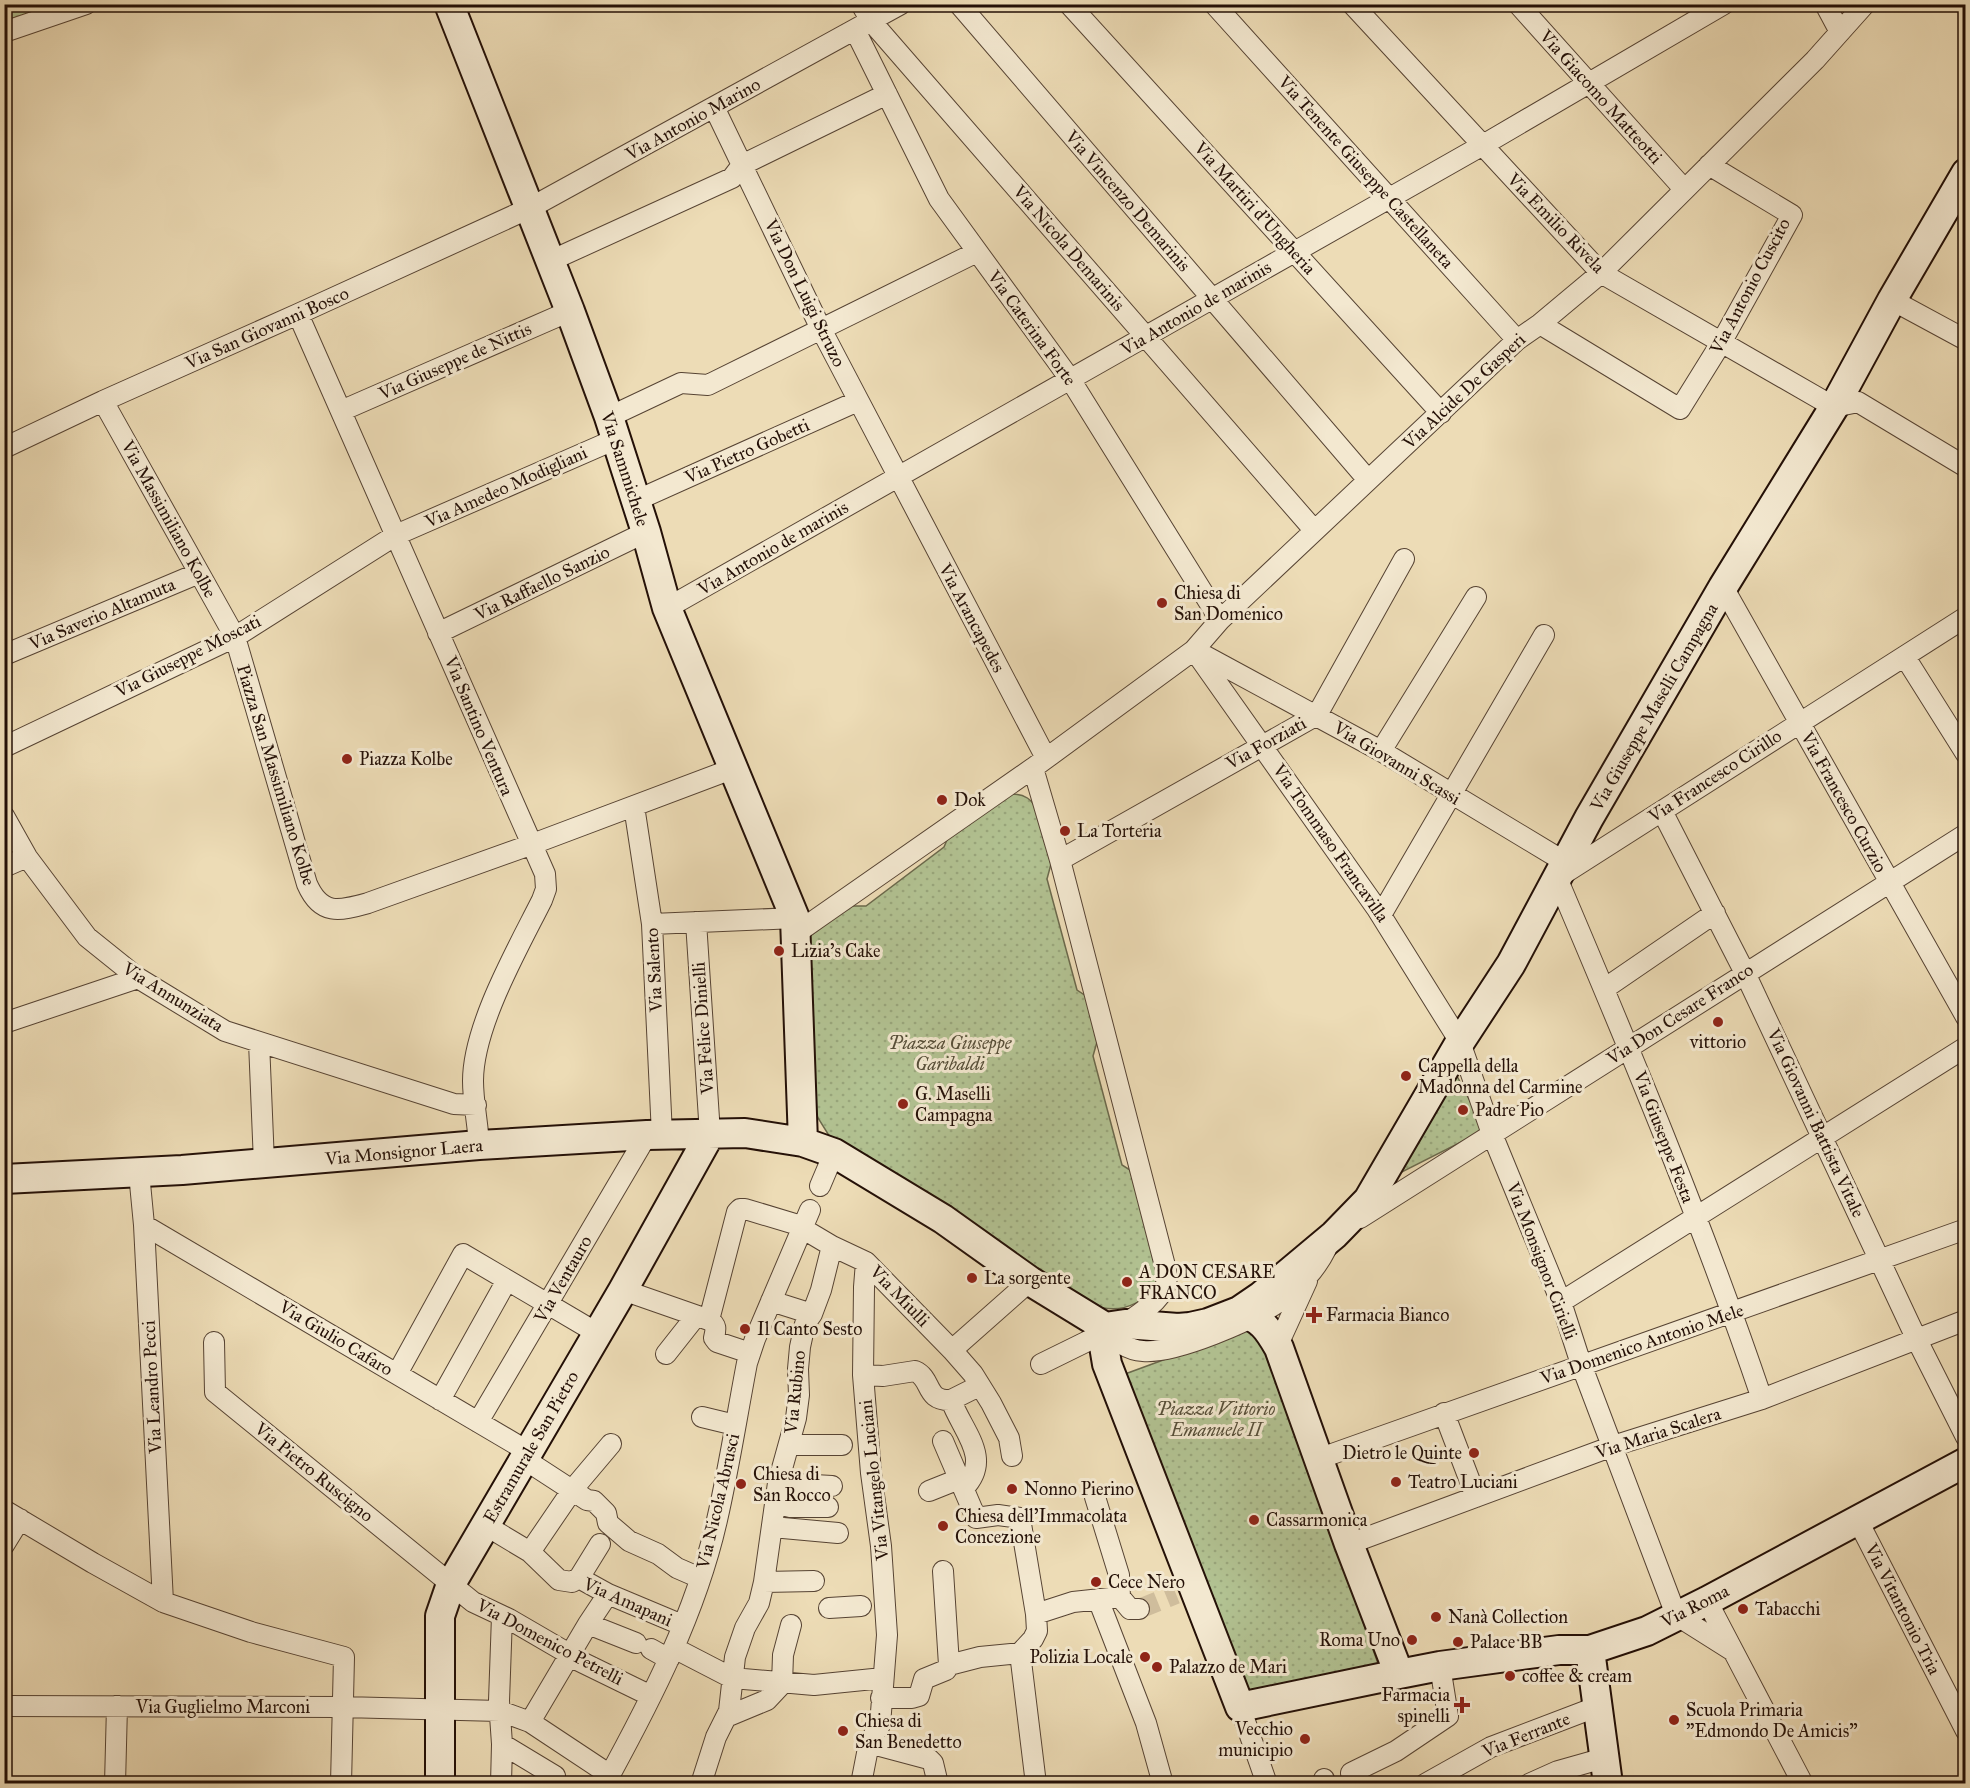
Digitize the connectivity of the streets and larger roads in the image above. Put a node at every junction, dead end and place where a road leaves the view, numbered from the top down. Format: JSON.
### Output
{"nodes":[{"id":1,"x":86,"y":4,"type":"edge"},
{"id":2,"x":449,"y":4,"type":"edge"},
{"id":3,"x":901,"y":4,"type":"edge"},
{"id":4,"x":959,"y":4,"type":"edge"},
{"id":5,"x":1069,"y":4,"type":"edge"},
{"id":6,"x":1214,"y":4,"type":"edge"},
{"id":7,"x":1352,"y":4,"type":"edge"},
{"id":8,"x":1518,"y":4,"type":"edge"},
{"id":9,"x":1724,"y":4,"type":"edge"},
{"id":10,"x":1825,"y":4,"type":"edge"},
{"id":11,"x":1865,"y":4,"type":"edge"},
{"id":12,"x":862,"y":18,"type":"edge"},
{"id":13,"x":4,"y":32,"type":"edge"},
{"id":14,"x":1840,"y":32,"type":"junction"},
{"id":15,"x":1589,"y":84,"type":"junction"},
{"id":16,"x":887,"y":94,"type":"junction"},
{"id":17,"x":714,"y":107,"type":"junction"},
{"id":18,"x":1483,"y":145,"type":"junction"},
{"id":19,"x":742,"y":165,"type":"junction"},
{"id":20,"x":1708,"y":165,"type":"junction"},
{"id":21,"x":1965,"y":173,"type":"edge"},
{"id":22,"x":1684,"y":189,"type":"junction"},
{"id":23,"x":1390,"y":198,"type":"junction"},
{"id":24,"x":530,"y":208,"type":"junction"},
{"id":25,"x":977,"y":252,"type":"junction"},
{"id":26,"x":1295,"y":252,"type":"junction"},
{"id":27,"x":550,"y":261,"type":"junction"},
{"id":28,"x":1601,"y":273,"type":"junction"},
{"id":29,"x":1212,"y":299,"type":"junction"},
{"id":30,"x":1892,"y":300,"type":"junction"},
{"id":31,"x":570,"y":311,"type":"junction"},
{"id":32,"x":298,"y":314,"type":"junction"},
{"id":33,"x":1540,"y":324,"type":"junction"},
{"id":34,"x":821,"y":328,"type":"junction"},
{"id":35,"x":1147,"y":337,"type":"junction"},
{"id":36,"x":1517,"y":340,"type":"junction"},
{"id":37,"x":1965,"y":340,"type":"edge"},
{"id":38,"x":1721,"y":343,"type":"junction"},
{"id":39,"x":1070,"y":379,"type":"junction"},
{"id":40,"x":103,"y":401,"type":"junction"},
{"id":41,"x":858,"y":401,"type":"junction"},
{"id":42,"x":1834,"y":407,"type":"junction"},
{"id":43,"x":341,"y":411,"type":"junction"},
{"id":44,"x":1441,"y":413,"type":"junction"},
{"id":45,"x":612,"y":428,"type":"junction"},
{"id":46,"x":4,"y":448,"type":"edge"},
{"id":47,"x":1965,"y":467,"type":"edge"},
{"id":48,"x":898,"y":477,"type":"junction"},
{"id":49,"x":1368,"y":480,"type":"junction"},
{"id":50,"x":635,"y":501,"type":"junction"},
{"id":51,"x":1314,"y":530,"type":"junction"},
{"id":52,"x":646,"y":532,"type":"junction"},
{"id":53,"x":396,"y":536,"type":"junction"},
{"id":54,"x":1404,"y":559,"type":"dead end"},
{"id":55,"x":200,"y":573,"type":"junction"},
{"id":56,"x":1723,"y":587,"type":"junction"},
{"id":57,"x":1476,"y":597,"type":"dead end"},
{"id":58,"x":667,"y":608,"type":"junction"},
{"id":59,"x":1965,"y":617,"type":"edge"},
{"id":60,"x":1220,"y":620,"type":"junction"},
{"id":61,"x":438,"y":633,"type":"junction"},
{"id":62,"x":1544,"y":635,"type":"dead end"},
{"id":63,"x":235,"y":637,"type":"junction"},
{"id":64,"x":1194,"y":650,"type":"junction"},
{"id":65,"x":4,"y":655,"type":"edge"},
{"id":66,"x":1905,"y":657,"type":"junction"},
{"id":67,"x":1317,"y":716,"type":"junction"},
{"id":68,"x":1799,"y":723,"type":"junction"},
{"id":69,"x":1262,"y":745,"type":"junction"},
{"id":70,"x":4,"y":747,"type":"edge"},
{"id":71,"x":1380,"y":751,"type":"junction"},
{"id":72,"x":1965,"y":754,"type":"edge"},
{"id":73,"x":1040,"y":763,"type":"junction"},
{"id":74,"x":732,"y":769,"type":"junction"},
{"id":75,"x":1450,"y":795,"type":"junction"},
{"id":76,"x":634,"y":806,"type":"junction"},
{"id":77,"x":1662,"y":811,"type":"junction"},
{"id":78,"x":4,"y":816,"type":"edge"},
{"id":79,"x":1965,"y":834,"type":"edge"},
{"id":80,"x":530,"y":845,"type":"junction"},
{"id":81,"x":27,"y":857,"type":"junction"},
{"id":82,"x":1060,"y":860,"type":"junction"},
{"id":83,"x":4,"y":867,"type":"edge"},
{"id":84,"x":1561,"y":870,"type":"junction"},
{"id":85,"x":1889,"y":882,"type":"junction"},
{"id":86,"x":1715,"y":914,"type":"junction"},
{"id":87,"x":1381,"y":915,"type":"junction"},
{"id":88,"x":696,"y":922,"type":"junction"},
{"id":89,"x":652,"y":924,"type":"junction"},
{"id":90,"x":795,"y":926,"type":"junction"},
{"id":91,"x":1745,"y":973,"type":"junction"},
{"id":92,"x":138,"y":978,"type":"junction"},
{"id":93,"x":1604,"y":989,"type":"junction"},
{"id":94,"x":1965,"y":1017,"type":"edge"},
{"id":95,"x":4,"y":1023,"type":"edge"},
{"id":96,"x":259,"y":1042,"type":"junction"},
{"id":97,"x":1460,"y":1042,"type":"junction"},
{"id":98,"x":1629,"y":1047,"type":"junction"},
{"id":99,"x":1965,"y":1047,"type":"edge"},
{"id":100,"x":476,"y":1105,"type":"junction"},
{"id":101,"x":710,"y":1134,"type":"junction"},
{"id":102,"x":1492,"y":1134,"type":"junction"},
{"id":103,"x":655,"y":1135,"type":"junction"},
{"id":104,"x":1823,"y":1138,"type":"junction"},
{"id":105,"x":803,"y":1142,"type":"junction"},
{"id":106,"x":479,"y":1145,"type":"junction"},
{"id":107,"x":834,"y":1153,"type":"junction"},
{"id":108,"x":264,"y":1163,"type":"junction"},
{"id":109,"x":139,"y":1173,"type":"junction"},
{"id":110,"x":4,"y":1179,"type":"edge"},
{"id":111,"x":820,"y":1186,"type":"dead end"},
{"id":112,"x":1695,"y":1218,"type":"junction"},
{"id":113,"x":806,"y":1219,"type":"junction"},
{"id":114,"x":144,"y":1225,"type":"junction"},
{"id":115,"x":1965,"y":1229,"type":"edge"},
{"id":116,"x":1334,"y":1234,"type":"junction"},
{"id":117,"x":832,"y":1246,"type":"junction"},
{"id":118,"x":1880,"y":1261,"type":"junction"},
{"id":119,"x":866,"y":1262,"type":"junction"},
{"id":120,"x":1308,"y":1277,"type":"junction"},
{"id":121,"x":507,"y":1280,"type":"junction"},
{"id":122,"x":1030,"y":1281,"type":"junction"},
{"id":123,"x":623,"y":1290,"type":"junction"},
{"id":124,"x":771,"y":1301,"type":"junction"},
{"id":125,"x":1561,"y":1302,"type":"junction"},
{"id":126,"x":547,"y":1305,"type":"junction"},
{"id":127,"x":1733,"y":1313,"type":"junction"},
{"id":128,"x":812,"y":1314,"type":"junction"},
{"id":129,"x":1246,"y":1314,"type":"junction"},
{"id":130,"x":702,"y":1318,"type":"junction"},
{"id":131,"x":1965,"y":1320,"type":"edge"},
{"id":132,"x":1111,"y":1328,"type":"junction"},
{"id":133,"x":597,"y":1333,"type":"junction"},
{"id":134,"x":1917,"y":1340,"type":"junction"},
{"id":135,"x":214,"y":1342,"type":"dead end"},
{"id":136,"x":1279,"y":1348,"type":"junction"},
{"id":137,"x":952,"y":1350,"type":"junction"},
{"id":138,"x":750,"y":1353,"type":"junction"},
{"id":139,"x":666,"y":1354,"type":"dead end"},
{"id":140,"x":1041,"y":1364,"type":"dead end"},
{"id":141,"x":1581,"y":1364,"type":"junction"},
{"id":142,"x":397,"y":1374,"type":"junction"},
{"id":143,"x":863,"y":1375,"type":"junction"},
{"id":144,"x":979,"y":1386,"type":"junction"},
{"id":145,"x":1762,"y":1399,"type":"junction"},
{"id":146,"x":440,"y":1400,"type":"junction"},
{"id":147,"x":951,"y":1400,"type":"junction"},
{"id":148,"x":1444,"y":1413,"type":"junction"},
{"id":149,"x":702,"y":1417,"type":"dead end"},
{"id":150,"x":478,"y":1422,"type":"junction"},
{"id":151,"x":735,"y":1425,"type":"junction"},
{"id":152,"x":1965,"y":1437,"type":"edge"},
{"id":153,"x":944,"y":1441,"type":"dead end"},
{"id":154,"x":611,"y":1444,"type":"dead end"},
{"id":155,"x":789,"y":1445,"type":"junction"},
{"id":156,"x":842,"y":1445,"type":"dead end"},
{"id":157,"x":1613,"y":1446,"type":"junction"},
{"id":158,"x":526,"y":1455,"type":"junction"},
{"id":159,"x":1012,"y":1456,"type":"dead end"},
{"id":160,"x":1318,"y":1459,"type":"junction"},
{"id":161,"x":1965,"y":1462,"type":"edge"},
{"id":162,"x":778,"y":1482,"type":"junction"},
{"id":163,"x":962,"y":1484,"type":"junction"},
{"id":164,"x":832,"y":1486,"type":"dead end"},
{"id":165,"x":573,"y":1489,"type":"junction"},
{"id":166,"x":929,"y":1491,"type":"dead end"},
{"id":167,"x":1095,"y":1497,"type":"dead end"},
{"id":168,"x":1476,"y":1497,"type":"junction"},
{"id":169,"x":781,"y":1506,"type":"junction"},
{"id":170,"x":828,"y":1508,"type":"dead end"},
{"id":171,"x":12,"y":1515,"type":"edge"},
{"id":172,"x":1857,"y":1519,"type":"junction"},
{"id":173,"x":485,"y":1525,"type":"junction"},
{"id":174,"x":772,"y":1527,"type":"junction"},
{"id":175,"x":838,"y":1533,"type":"dead end"},
{"id":176,"x":600,"y":1544,"type":"dead end"},
{"id":177,"x":1349,"y":1544,"type":"junction"},
{"id":178,"x":4,"y":1545,"type":"edge"},
{"id":179,"x":530,"y":1552,"type":"junction"},
{"id":180,"x":943,"y":1571,"type":"dead end"},
{"id":181,"x":579,"y":1578,"type":"junction"},
{"id":182,"x":700,"y":1578,"type":"junction"},
{"id":183,"x":814,"y":1581,"type":"dead end"},
{"id":184,"x":764,"y":1582,"type":"junction"},
{"id":185,"x":451,"y":1584,"type":"junction"},
{"id":186,"x":608,"y":1594,"type":"junction"},
{"id":187,"x":1120,"y":1597,"type":"junction"},
{"id":188,"x":1098,"y":1599,"type":"junction"},
{"id":189,"x":1707,"y":1601,"type":"junction"},
{"id":190,"x":163,"y":1602,"type":"junction"},
{"id":191,"x":876,"y":1605,"type":"junction"},
{"id":192,"x":829,"y":1608,"type":"dead end"},
{"id":193,"x":1139,"y":1609,"type":"dead end"},
{"id":194,"x":1036,"y":1614,"type":"junction"},
{"id":195,"x":502,"y":1616,"type":"junction"},
{"id":196,"x":1676,"y":1616,"type":"junction"},
{"id":197,"x":588,"y":1624,"type":"junction"},
{"id":198,"x":791,"y":1625,"type":"dead end"},
{"id":199,"x":682,"y":1626,"type":"junction"},
{"id":200,"x":1590,"y":1650,"type":"junction"},
{"id":201,"x":1733,"y":1651,"type":"junction"},
{"id":202,"x":671,"y":1653,"type":"junction"},
{"id":203,"x":1020,"y":1653,"type":"junction"},
{"id":204,"x":569,"y":1656,"type":"junction"},
{"id":205,"x":949,"y":1665,"type":"junction"},
{"id":206,"x":1440,"y":1666,"type":"junction"},
{"id":207,"x":1399,"y":1674,"type":"junction"},
{"id":208,"x":732,"y":1678,"type":"junction"},
{"id":209,"x":883,"y":1678,"type":"junction"},
{"id":210,"x":782,"y":1684,"type":"junction"},
{"id":211,"x":651,"y":1696,"type":"junction"},
{"id":212,"x":881,"y":1698,"type":"junction"},
{"id":213,"x":4,"y":1706,"type":"edge"},
{"id":214,"x":117,"y":1706,"type":"junction"},
{"id":215,"x":342,"y":1707,"type":"junction"},
{"id":216,"x":1240,"y":1707,"type":"junction"},
{"id":217,"x":1596,"y":1707,"type":"junction"},
{"id":218,"x":441,"y":1710,"type":"junction"},
{"id":219,"x":500,"y":1711,"type":"junction"},
{"id":220,"x":726,"y":1717,"type":"junction"},
{"id":221,"x":530,"y":1722,"type":"junction"},
{"id":222,"x":1965,"y":1731,"type":"edge"},
{"id":223,"x":869,"y":1743,"type":"junction"},
{"id":224,"x":502,"y":1744,"type":"junction"},
{"id":225,"x":1606,"y":1771,"type":"edge"},
{"id":226,"x":555,"y":1776,"type":"dead end"},
{"id":227,"x":607,"y":1779,"type":"edge"},
{"id":228,"x":115,"y":1784,"type":"edge"},
{"id":229,"x":341,"y":1784,"type":"edge"},
{"id":230,"x":440,"y":1784,"type":"edge"},
{"id":231,"x":501,"y":1784,"type":"edge"},
{"id":232,"x":701,"y":1784,"type":"edge"},
{"id":233,"x":861,"y":1784,"type":"edge"},
{"id":234,"x":938,"y":1784,"type":"edge"},
{"id":235,"x":1036,"y":1784,"type":"edge"},
{"id":236,"x":1163,"y":1784,"type":"edge"},
{"id":237,"x":1267,"y":1784,"type":"edge"},
{"id":238,"x":1354,"y":1784,"type":"edge"},
{"id":239,"x":1425,"y":1784,"type":"edge"},
{"id":240,"x":1528,"y":1784,"type":"edge"},
{"id":241,"x":1803,"y":1784,"type":"edge"}],
"edges":[{"from":1,"to":13,"type":"street"},
{"from":2,"to":24,"type":"street","name":"Via Sammichele"},
{"from":3,"to":12,"type":"street","name":"Via Antonio Marino"},
{"from":4,"to":29,"type":"street","name":"Via Vincenzo Demarinis"},
{"from":5,"to":26,"type":"street","name":"Via Martiri d'Ungheria"},
{"from":6,"to":23,"type":"street","name":"Via Tenente Giuseppe Castellaneta"},
{"from":7,"to":18,"type":"street","name":"Via Emilio Rivela"},
{"from":8,"to":15,"type":"street","name":"Via Giacomo Matteotti"},
{"from":9,"to":15,"type":"street","name":"Via Antonio de marinis"},
{"from":10,"to":14,"type":"street"},
{"from":11,"to":14,"type":"street","name":"Via Alcide De Gasperi"},
{"from":12,"to":16,"type":"street","name":"Via Caterina Forte"},
{"from":12,"to":17,"type":"street","name":"Via Antonio Marino"},
{"from":12,"to":35,"type":"street","name":"Via Nicola Demarinis"},
{"from":14,"to":20,"type":"street","name":"Via Alcide De Gasperi"},
{"from":15,"to":18,"type":"street","name":"Via Antonio de marinis"},
{"from":15,"to":22,"type":"street","name":"Via Giacomo Matteotti"},
{"from":16,"to":19,"type":"street"},
{"from":16,"to":25,"type":"street","name":"Via Caterina Forte"},
{"from":17,"to":19,"type":"street","name":"Via Don Luigi Struzo"},
{"from":17,"to":24,"type":"street","name":"Via Antonio Marino"},
{"from":18,"to":23,"type":"street","name":"Via Antonio de marinis"},
{"from":18,"to":28,"type":"street","name":"Via Emilio Rivela"},
{"from":19,"to":27,"type":"street"},
{"from":19,"to":34,"type":"street","name":"Via Don Luigi Struzo"},
{"from":20,"to":22,"type":"street","name":"Via Alcide De Gasperi"},
{"from":20,"to":38,"type":"street","name":"Via Antonio Cuscito"},
{"from":21,"to":30,"type":"street","name":"Via Giuseppe Maselli Campagna"},
{"from":22,"to":28,"type":"street","name":"Via Alcide De Gasperi"},
{"from":23,"to":26,"type":"street","name":"Via Antonio de marinis"},
{"from":23,"to":36,"type":"street","name":"Via Tenente Giuseppe Castellaneta"},
{"from":24,"to":27,"type":"street","name":"Via Sammichele"},
{"from":24,"to":32,"type":"street","name":"Via San Giovanni Bosco"},
{"from":25,"to":34,"type":"street","name":"Via Amedeo Modigliani"},
{"from":25,"to":39,"type":"street","name":"Via Caterina Forte"},
{"from":26,"to":29,"type":"street","name":"Via Antonio de marinis"},
{"from":26,"to":44,"type":"street","name":"Via Martiri d'Ungheria"},
{"from":27,"to":31,"type":"street","name":"Via Sammichele"},
{"from":28,"to":33,"type":"street","name":"Via Alcide De Gasperi"},
{"from":28,"to":38,"type":"street","name":"Via Emilio Rivela"},
{"from":29,"to":35,"type":"street","name":"Via Antonio de marinis"},
{"from":29,"to":49,"type":"street","name":"Via Vincenzo Demarinis"},
{"from":30,"to":37,"type":"street"},
{"from":30,"to":42,"type":"street","name":"Via Giuseppe Maselli Campagna"},
{"from":31,"to":43,"type":"street","name":"Via Giuseppe de Nittis"},
{"from":31,"to":45,"type":"street","name":"Via Sammichele"},
{"from":32,"to":40,"type":"street","name":"Via San Giovanni Bosco"},
{"from":32,"to":43,"type":"street","name":"Via Santino Ventura"},
{"from":33,"to":36,"type":"street","name":"Via Alcide De Gasperi"},
{"from":33,"to":38,"type":"street","name":"Via Antonio Cuscito"},
{"from":34,"to":41,"type":"street","name":"Via Don Luigi Struzo"},
{"from":34,"to":45,"type":"street","name":"Via Amedeo Modigliani"},
{"from":35,"to":39,"type":"street","name":"Via Antonio de marinis"},
{"from":35,"to":51,"type":"street","name":"Via Nicola Demarinis"},
{"from":36,"to":44,"type":"street","name":"Via Alcide De Gasperi"},
{"from":38,"to":42,"type":"street","name":"Via Emilio Rivela"},
{"from":39,"to":48,"type":"street","name":"Via Antonio de marinis"},
{"from":39,"to":60,"type":"street","name":"Via Caterina Forte"},
{"from":40,"to":46,"type":"street","name":"Via San Giovanni Bosco"},
{"from":40,"to":55,"type":"street","name":"Via Massimiliano Kolbe"},
{"from":41,"to":48,"type":"street","name":"Via Don Luigi Struzo"},
{"from":41,"to":50,"type":"street","name":"Via Pietro Gobetti"},
{"from":42,"to":47,"type":"street"},
{"from":42,"to":56,"type":"street","name":"Via Giuseppe Maselli Campagna"},
{"from":43,"to":53,"type":"street","name":"Via Santino Ventura"},
{"from":44,"to":49,"type":"street","name":"Via Alcide De Gasperi"},
{"from":45,"to":50,"type":"street","name":"Via Sammichele"},
{"from":45,"to":53,"type":"street","name":"Via Amedeo Modigliani"},
{"from":48,"to":58,"type":"street","name":"Via Antonio de marinis"},
{"from":48,"to":73,"type":"street","name":"Via Arancapedes"},
{"from":49,"to":51,"type":"street","name":"Via Alcide De Gasperi"},
{"from":50,"to":52,"type":"street","name":"Via Sammichele"},
{"from":51,"to":60,"type":"street","name":"Via Alcide De Gasperi"},
{"from":52,"to":58,"type":"street","name":"Via Sammichele"},
{"from":52,"to":61,"type":"street","name":"Via Raffaello Sanzio"},
{"from":53,"to":61,"type":"street","name":"Via Santino Ventura"},
{"from":53,"to":63,"type":"street","name":"Via Giuseppe Moscati"},
{"from":54,"to":67,"type":"street","name":"Via Forziati"},
{"from":55,"to":63,"type":"street","name":"Via Massimiliano Kolbe"},
{"from":55,"to":65,"type":"street","name":"Via Saverio Altamuta"},
{"from":56,"to":68,"type":"street","name":"Via Francesco Curzio"},
{"from":56,"to":84,"type":"street","name":"Via Giuseppe Maselli Campagna"},
{"from":57,"to":71,"type":"street"},
{"from":58,"to":74,"type":"street","name":"Via Sammichele"},
{"from":59,"to":66,"type":"street","name":"Via Francesco Cirillo"},
{"from":60,"to":64,"type":"street","name":"Via Alcide De Gasperi"},
{"from":61,"to":80,"type":"street","name":"Via Santino Ventura"},
{"from":62,"to":75,"type":"street"},
{"from":63,"to":70,"type":"street","name":"Via Giuseppe Moscati"},
{"from":63,"to":80,"type":"street","name":"Piazza San Massimiliano Kolbe"},
{"from":64,"to":67,"type":"street","name":"Via Giovanni Scassi"},
{"from":64,"to":69,"type":"street","name":"Via Tommaso Francavilla"},
{"from":64,"to":73,"type":"street","name":"Via Alcide De Gasperi"},
{"from":66,"to":68,"type":"street","name":"Via Francesco Cirillo"},
{"from":66,"to":72,"type":"street"},
{"from":67,"to":69,"type":"street","name":"Via Forziati"},
{"from":67,"to":71,"type":"street","name":"Via Giovanni Scassi"},
{"from":68,"to":77,"type":"street","name":"Via Francesco Cirillo"},
{"from":68,"to":85,"type":"street","name":"Via Francesco Curzio"},
{"from":69,"to":82,"type":"street","name":"Via Forziati"},
{"from":69,"to":87,"type":"street","name":"Via Tommaso Francavilla"},
{"from":71,"to":75,"type":"street","name":"Via Giovanni Scassi"},
{"from":73,"to":82,"type":"street"},
{"from":73,"to":90,"type":"street"},
{"from":74,"to":76,"type":"street","name":"Piazza San Massimiliano Kolbe"},
{"from":74,"to":90,"type":"street","name":"Via Sammichele"},
{"from":75,"to":84,"type":"street","name":"Via Giovanni Scassi"},
{"from":75,"to":87,"type":"street"},
{"from":76,"to":80,"type":"street","name":"Piazza San Massimiliano Kolbe"},
{"from":76,"to":89,"type":"street","name":"Via Salento"},
{"from":77,"to":84,"type":"street","name":"Via Francesco Cirillo"},
{"from":77,"to":86,"type":"street","name":"Via Giovanni Battista Vitale"},
{"from":78,"to":81,"type":"street","name":"Via Annunziata"},
{"from":79,"to":85,"type":"street","name":"Via Don Cesare Franco"},
{"from":80,"to":100,"type":"street","name":"Via Santino Ventura"},
{"from":81,"to":83,"type":"street"},
{"from":81,"to":92,"type":"street","name":"Via Annunziata"},
{"from":82,"to":132,"type":"street"},
{"from":84,"to":93,"type":"street","name":"Via Giuseppe Festa"},
{"from":84,"to":97,"type":"street","name":"Via Giuseppe Maselli Campagna"},
{"from":85,"to":91,"type":"street","name":"Via Don Cesare Franco"},
{"from":85,"to":94,"type":"street","name":"Via Francesco Curzio"},
{"from":86,"to":91,"type":"street","name":"Via Giovanni Battista Vitale"},
{"from":86,"to":93,"type":"street"},
{"from":87,"to":97,"type":"street","name":"Via Tommaso Francavilla"},
{"from":88,"to":89,"type":"street"},
{"from":88,"to":90,"type":"street"},
{"from":88,"to":101,"type":"street","name":"Via Felice Dinielli"},
{"from":89,"to":103,"type":"street","name":"Via Salento"},
{"from":90,"to":105,"type":"street"},
{"from":91,"to":98,"type":"street","name":"Via Don Cesare Franco"},
{"from":91,"to":104,"type":"street","name":"Via Giovanni Battista Vitale"},
{"from":92,"to":95,"type":"street"},
{"from":92,"to":96,"type":"street","name":"Via Annunziata"},
{"from":93,"to":98,"type":"street","name":"Via Giuseppe Festa"},
{"from":96,"to":100,"type":"street","name":"Via Annunziata"},
{"from":96,"to":108,"type":"street"},
{"from":97,"to":102,"type":"street","name":"Via Monsignor Cirielli"},
{"from":97,"to":116,"type":"street","name":"Via Giuseppe Maselli Campagna"},
{"from":98,"to":102,"type":"street","name":"Via Don Cesare Franco"},
{"from":98,"to":112,"type":"street","name":"Via Giuseppe Festa"},
{"from":99,"to":104,"type":"street"},
{"from":100,"to":106,"type":"street","name":"Via Santino Ventura"},
{"from":101,"to":103,"type":"street","name":"Via Monsignor Laera"},
{"from":101,"to":105,"type":"street","name":"Via Monsignor Laera"},
{"from":101,"to":123,"type":"street","name":"Estramurale San Pietro"},
{"from":102,"to":116,"type":"street","name":"Via Don Cesare Franco"},
{"from":102,"to":125,"type":"street","name":"Via Monsignor Cirielli"},
{"from":103,"to":106,"type":"street","name":"Via Monsignor Laera"},
{"from":103,"to":126,"type":"street","name":"Via Ventauro"},
{"from":104,"to":112,"type":"street"},
{"from":104,"to":118,"type":"street","name":"Via Giovanni Battista Vitale"},
{"from":105,"to":107,"type":"street"},
{"from":106,"to":108,"type":"street","name":"Via Monsignor Laera"},
{"from":107,"to":111,"type":"street"},
{"from":107,"to":122,"type":"street"},
{"from":108,"to":109,"type":"street","name":"Via Monsignor Laera"},
{"from":109,"to":110,"type":"street","name":"Via Monsignor Laera"},
{"from":109,"to":114,"type":"street","name":"Via Leandro Pecci"},
{"from":112,"to":125,"type":"street"},
{"from":112,"to":127,"type":"street","name":"Via Giuseppe Festa"},
{"from":113,"to":117,"type":"street","name":"Via Miulli"},
{"from":113,"to":124,"type":"street","name":"Via Nicola Abrusci"},
{"from":113,"to":130,"type":"street","name":"Via Miulli"},
{"from":114,"to":142,"type":"street","name":"Via Giulio Cafaro"},
{"from":114,"to":190,"type":"street","name":"Via Leandro Pecci"},
{"from":115,"to":118,"type":"street","name":"Via Domenico Antonio Mele"},
{"from":116,"to":120,"type":"street"},
{"from":116,"to":129,"type":"street","name":"Via Giuseppe Maselli Campagna"},
{"from":117,"to":119,"type":"street","name":"Via Miulli"},
{"from":117,"to":128,"type":"street","name":"Via Rubino"},
{"from":118,"to":127,"type":"street","name":"Via Domenico Antonio Mele"},
{"from":118,"to":134,"type":"street","name":"Via Giovanni Battista Vitale"},
{"from":119,"to":137,"type":"street","name":"Via Miulli"},
{"from":119,"to":143,"type":"street","name":"Via Vitangelo Luciani"},
{"from":120,"to":129,"type":"street"},
{"from":120,"to":136,"type":"street"},
{"from":121,"to":126,"type":"street"},
{"from":121,"to":142,"type":"street"},
{"from":121,"to":146,"type":"street"},
{"from":122,"to":132,"type":"street"},
{"from":122,"to":137,"type":"street"},
{"from":123,"to":130,"type":"street"},
{"from":123,"to":133,"type":"street","name":"Estramurale San Pietro"},
{"from":124,"to":128,"type":"street"},
{"from":124,"to":138,"type":"street","name":"Via Nicola Abrusci"},
{"from":125,"to":141,"type":"street","name":"Via Monsignor Cirielli"},
{"from":126,"to":133,"type":"street"},
{"from":126,"to":150,"type":"street","name":"Via Ventauro"},
{"from":127,"to":141,"type":"street","name":"Via Domenico Antonio Mele"},
{"from":127,"to":145,"type":"street","name":"Via Giuseppe Festa"},
{"from":128,"to":155,"type":"street","name":"Via Rubino"},
{"from":129,"to":132,"type":"street","name":"Via Giuseppe Maselli Campagna"},
{"from":129,"to":136,"type":"street"},
{"from":130,"to":138,"type":"street"},
{"from":130,"to":139,"type":"street"},
{"from":131,"to":134,"type":"street","name":"Via Maria Scalera"},
{"from":132,"to":140,"type":"street"},
{"from":132,"to":216,"type":"street"},
{"from":133,"to":158,"type":"street","name":"Estramurale San Pietro"},
{"from":134,"to":145,"type":"street","name":"Via Maria Scalera"},
{"from":134,"to":152,"type":"street","name":"Via Giovanni Battista Vitale"},
{"from":135,"to":185,"type":"street","name":"Via Pietro Ruscigno"},
{"from":136,"to":160,"type":"street"},
{"from":137,"to":144,"type":"street","name":"Via Miulli"},
{"from":138,"to":151,"type":"street","name":"Via Nicola Abrusci"},
{"from":141,"to":148,"type":"street","name":"Via Domenico Antonio Mele"},
{"from":141,"to":157,"type":"street","name":"Via Monsignor Cirielli"},
{"from":142,"to":146,"type":"street","name":"Via Giulio Cafaro"},
{"from":143,"to":147,"type":"street"},
{"from":143,"to":191,"type":"street","name":"Via Vitangelo Luciani"},
{"from":144,"to":147,"type":"street"},
{"from":144,"to":159,"type":"street","name":"Via Miulli"},
{"from":145,"to":157,"type":"street","name":"Via Maria Scalera"},
{"from":146,"to":150,"type":"street","name":"Via Giulio Cafaro"},
{"from":147,"to":163,"type":"street"},
{"from":148,"to":160,"type":"street","name":"Via Domenico Antonio Mele"},
{"from":148,"to":168,"type":"street"},
{"from":149,"to":151,"type":"street"},
{"from":150,"to":158,"type":"street","name":"Via Giulio Cafaro"},
{"from":151,"to":182,"type":"street","name":"Via Nicola Abrusci"},
{"from":153,"to":163,"type":"street"},
{"from":154,"to":165,"type":"street"},
{"from":155,"to":156,"type":"street"},
{"from":155,"to":162,"type":"street","name":"Via Rubino"},
{"from":157,"to":168,"type":"street","name":"Via Maria Scalera"},
{"from":157,"to":196,"type":"street","name":"Via Monsignor Cirielli"},
{"from":158,"to":165,"type":"street","name":"Via Giulio Cafaro"},
{"from":158,"to":173,"type":"street","name":"Estramurale San Pietro"},
{"from":160,"to":177,"type":"street"},
{"from":161,"to":172,"type":"street","name":"Via Roma"},
{"from":162,"to":164,"type":"street"},
{"from":162,"to":169,"type":"street","name":"Via Rubino"},
{"from":163,"to":166,"type":"street"},
{"from":163,"to":194,"type":"street"},
{"from":165,"to":179,"type":"street"},
{"from":165,"to":182,"type":"street","name":"Via Giulio Cafaro"},
{"from":167,"to":187,"type":"street"},
{"from":168,"to":177,"type":"street","name":"Via Maria Scalera"},
{"from":169,"to":170,"type":"street"},
{"from":169,"to":174,"type":"street","name":"Via Rubino"},
{"from":171,"to":178,"type":"street"},
{"from":171,"to":190,"type":"street"},
{"from":172,"to":189,"type":"street","name":"Via Roma"},
{"from":172,"to":222,"type":"street","name":"Via Vitantonio Tria"},
{"from":173,"to":179,"type":"street","name":"Via Amapani"},
{"from":173,"to":185,"type":"street","name":"Estramurale San Pietro"},
{"from":174,"to":175,"type":"street"},
{"from":174,"to":184,"type":"street","name":"Via Rubino"},
{"from":176,"to":181,"type":"street"},
{"from":177,"to":207,"type":"street"},
{"from":179,"to":181,"type":"street","name":"Via Amapani"},
{"from":180,"to":205,"type":"street"},
{"from":181,"to":186,"type":"street","name":"Via Amapani"},
{"from":182,"to":199,"type":"street","name":"Via Nicola Abrusci"},
{"from":183,"to":184,"type":"street"},
{"from":184,"to":208,"type":"street","name":"Via Rubino"},
{"from":185,"to":195,"type":"street","name":"Via Domenico Petrelli"},
{"from":185,"to":218,"type":"street","name":"Estramurale San Pietro"},
{"from":186,"to":197,"type":"street"},
{"from":186,"to":199,"type":"street","name":"Via Amapani"},
{"from":187,"to":188,"type":"street"},
{"from":187,"to":193,"type":"street"},
{"from":188,"to":194,"type":"street"},
{"from":188,"to":236,"type":"street"},
{"from":189,"to":196,"type":"street","name":"Via Roma"},
{"from":189,"to":201,"type":"street"},
{"from":190,"to":215,"type":"street"},
{"from":191,"to":192,"type":"street"},
{"from":191,"to":209,"type":"street","name":"Via Vitangelo Luciani"},
{"from":194,"to":203,"type":"street"},
{"from":195,"to":204,"type":"street","name":"Via Domenico Petrelli"},
{"from":195,"to":219,"type":"street"},
{"from":196,"to":200,"type":"street","name":"Via Roma"},
{"from":196,"to":201,"type":"street"},
{"from":197,"to":202,"type":"street"},
{"from":197,"to":204,"type":"street"},
{"from":198,"to":210,"type":"street"},
{"from":199,"to":202,"type":"street","name":"Via Nicola Abrusci"},
{"from":200,"to":206,"type":"street","name":"Via Roma"},
{"from":200,"to":217,"type":"street"},
{"from":201,"to":241,"type":"street"},
{"from":202,"to":208,"type":"street"},
{"from":202,"to":211,"type":"street","name":"Via Nicola Abrusci"},
{"from":203,"to":205,"type":"street"},
{"from":203,"to":235,"type":"street"},
{"from":204,"to":211,"type":"street","name":"Via Domenico Petrelli"},
{"from":204,"to":221,"type":"street"},
{"from":205,"to":212,"type":"street"},
{"from":206,"to":207,"type":"street","name":"Via Roma"},
{"from":206,"to":238,"type":"street"},
{"from":207,"to":216,"type":"street","name":"Via Roma"},
{"from":208,"to":210,"type":"street"},
{"from":208,"to":220,"type":"street","name":"Via Rubino"},
{"from":209,"to":210,"type":"street"},
{"from":209,"to":212,"type":"street","name":"Via Vitangelo Luciani"},
{"from":210,"to":220,"type":"street"},
{"from":211,"to":227,"type":"street","name":"Via Nicola Abrusci"},
{"from":212,"to":223,"type":"street","name":"Via Vitangelo Luciani"},
{"from":213,"to":214,"type":"street","name":"Via Guglielmo Marconi"},
{"from":214,"to":215,"type":"street","name":"Via Guglielmo Marconi"},
{"from":214,"to":228,"type":"street"},
{"from":215,"to":218,"type":"street","name":"Via Guglielmo Marconi"},
{"from":215,"to":229,"type":"street"},
{"from":216,"to":237,"type":"street"},
{"from":217,"to":225,"type":"street"},
{"from":217,"to":239,"type":"street","name":"Via Ferrante"},
{"from":218,"to":219,"type":"street","name":"Via Guglielmo Marconi"},
{"from":218,"to":230,"type":"street","name":"Estramurale San Pietro"},
{"from":219,"to":221,"type":"street","name":"Via Guglielmo Marconi"},
{"from":219,"to":224,"type":"street"},
{"from":220,"to":232,"type":"street","name":"Via Rubino"},
{"from":221,"to":227,"type":"street","name":"Via Guglielmo Marconi"},
{"from":223,"to":233,"type":"street","name":"Via Vitangelo Luciani"},
{"from":223,"to":234,"type":"street"},
{"from":224,"to":226,"type":"street"},
{"from":224,"to":231,"type":"street"},
{"from":225,"to":240,"type":"street"}]}
